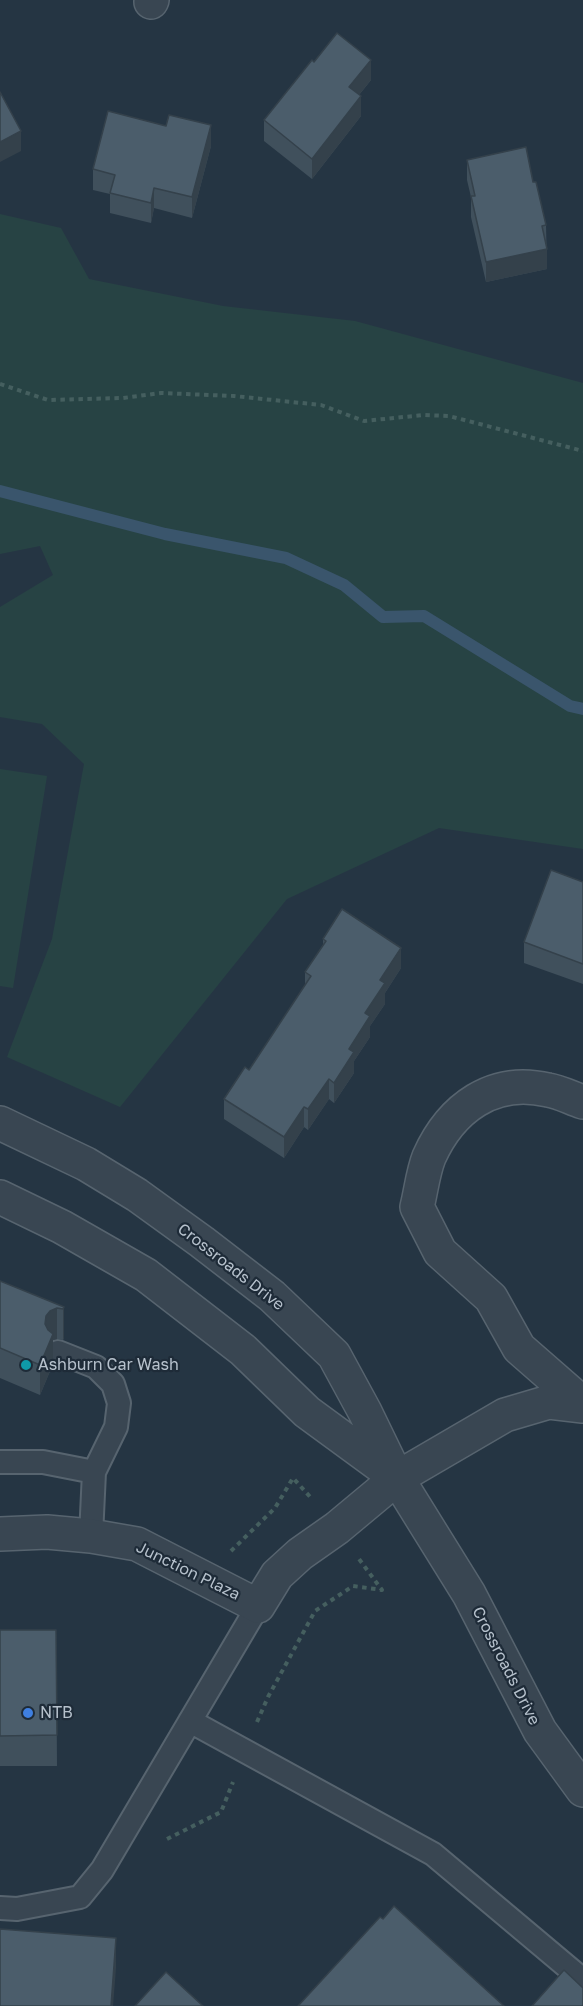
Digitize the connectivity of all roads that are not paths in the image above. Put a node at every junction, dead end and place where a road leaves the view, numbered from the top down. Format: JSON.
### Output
{"nodes":[{"id":1,"x":583,"y":1102,"type":"edge"},
{"id":2,"x":0,"y":1123,"type":"edge"},
{"id":3,"x":0,"y":1197,"type":"edge"},
{"id":4,"x":58,"y":1352,"type":"dead end"},
{"id":5,"x":583,"y":1405,"type":"edge"},
{"id":6,"x":0,"y":1462,"type":"edge"},
{"id":7,"x":94,"y":1472,"type":"junction"},
{"id":8,"x":396,"y":1478,"type":"junction"},
{"id":9,"x":0,"y":1534,"type":"edge"},
{"id":10,"x":91,"y":1536,"type":"junction"},
{"id":11,"x":258,"y":1606,"type":"junction"},
{"id":12,"x":190,"y":1721,"type":"junction"},
{"id":13,"x":583,"y":1790,"type":"edge"},
{"id":14,"x":0,"y":1908,"type":"edge"},
{"id":15,"x":583,"y":1980,"type":"edge"}],
"edges":[{"from":1,"to":5,"type":"street"},
{"from":2,"to":8,"type":"street","name":"Crossroads Drive"},
{"from":3,"to":8,"type":"street","name":"Crossroads Drive"},
{"from":4,"to":7,"type":"lane"},
{"from":5,"to":8,"type":"street","name":"Junction Plaza"},
{"from":6,"to":7,"type":"lane"},
{"from":7,"to":10,"type":"lane"},
{"from":8,"to":11,"type":"street","name":"Junction Plaza"},
{"from":8,"to":13,"type":"street","name":"Crossroads Drive"},
{"from":9,"to":10,"type":"street","name":"Junction Plaza"},
{"from":10,"to":11,"type":"street","name":"Junction Plaza"},
{"from":11,"to":12,"type":"lane"},
{"from":12,"to":14,"type":"lane"},
{"from":12,"to":15,"type":"lane"}]}
